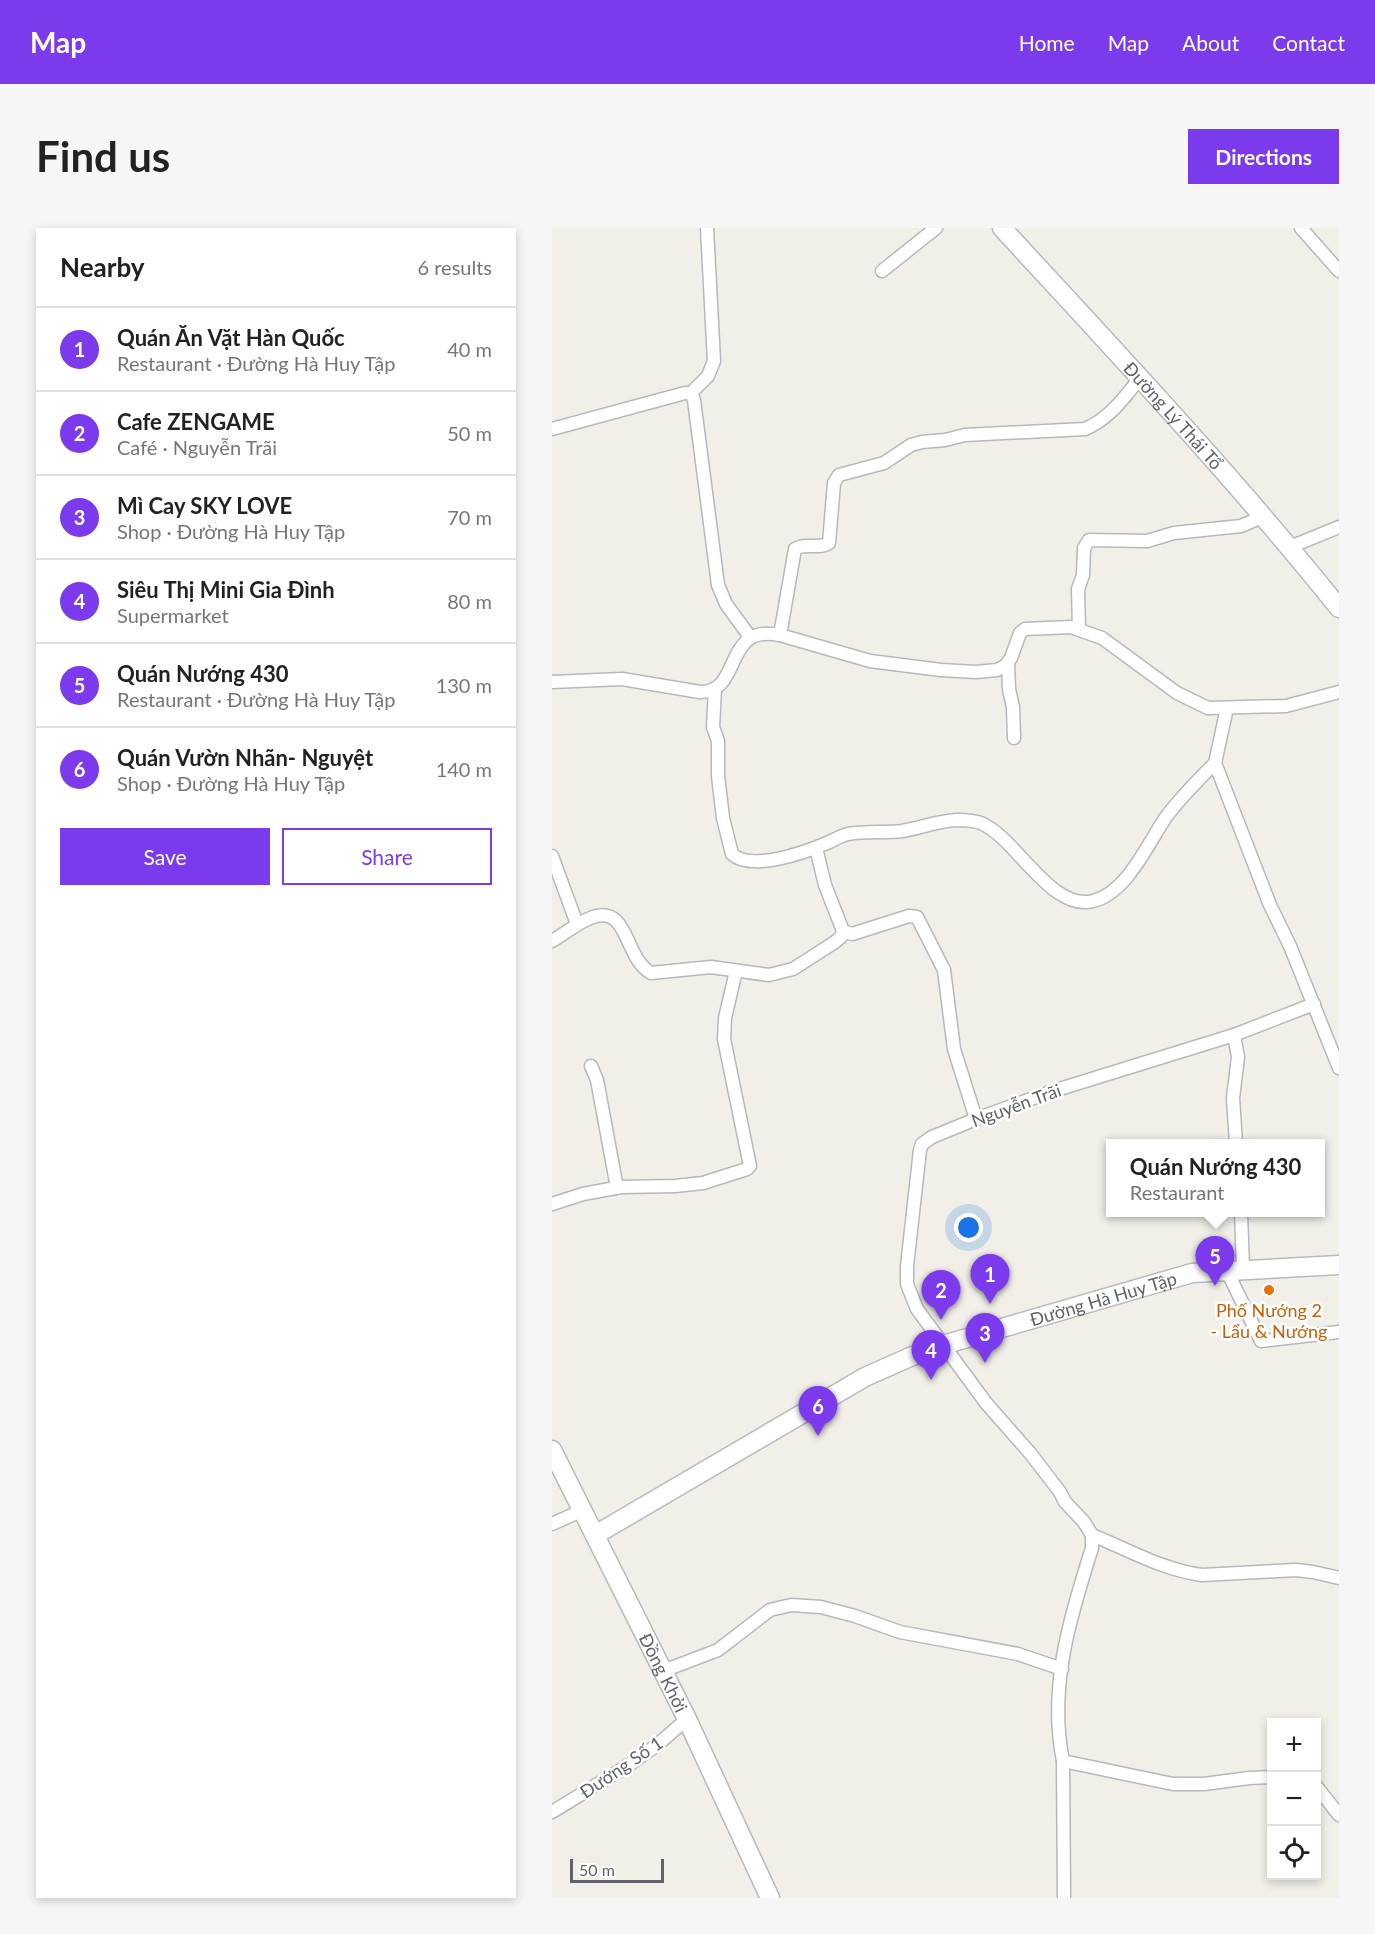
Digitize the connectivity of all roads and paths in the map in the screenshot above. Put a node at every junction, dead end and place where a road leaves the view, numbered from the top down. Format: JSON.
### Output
{"nodes":[{"id":1,"x":707,"y":228,"type":"edge"},
{"id":2,"x":936,"y":228,"type":"edge"},
{"id":3,"x":1002,"y":228,"type":"edge"},
{"id":4,"x":1301,"y":228,"type":"edge"},
{"id":5,"x":882,"y":271,"type":"dead end"},
{"id":6,"x":1339,"y":271,"type":"edge"},
{"id":7,"x":1140,"y":378,"type":"junction"},
{"id":8,"x":691,"y":393,"type":"junction"},
{"id":9,"x":552,"y":429,"type":"edge"},
{"id":10,"x":1262,"y":517,"type":"junction"},
{"id":11,"x":1339,"y":527,"type":"edge"},
{"id":12,"x":1290,"y":547,"type":"junction"},
{"id":13,"x":1339,"y":608,"type":"edge"},
{"id":14,"x":1079,"y":629,"type":"junction"},
{"id":15,"x":780,"y":635,"type":"junction"},
{"id":16,"x":750,"y":637,"type":"junction"},
{"id":17,"x":1008,"y":663,"type":"junction"},
{"id":18,"x":552,"y":682,"type":"edge"},
{"id":19,"x":715,"y":689,"type":"junction"},
{"id":20,"x":1339,"y":692,"type":"edge"},
{"id":21,"x":1227,"y":708,"type":"junction"},
{"id":22,"x":1014,"y":738,"type":"dead end"},
{"id":23,"x":1215,"y":763,"type":"junction"},
{"id":24,"x":816,"y":848,"type":"junction"},
{"id":25,"x":552,"y":856,"type":"edge"},
{"id":26,"x":577,"y":924,"type":"junction"},
{"id":27,"x":843,"y":931,"type":"junction"},
{"id":28,"x":552,"y":941,"type":"edge"},
{"id":29,"x":736,"y":970,"type":"junction"},
{"id":30,"x":1314,"y":1004,"type":"junction"},
{"id":31,"x":1234,"y":1035,"type":"junction"},
{"id":32,"x":591,"y":1066,"type":"dead end"},
{"id":33,"x":1339,"y":1068,"type":"edge"},
{"id":34,"x":976,"y":1119,"type":"junction"},
{"id":35,"x":1236,"y":1139,"type":"edge"},
{"id":36,"x":617,"y":1188,"type":"junction"},
{"id":37,"x":552,"y":1204,"type":"edge"},
{"id":38,"x":1240,"y":1217,"type":"edge"},
{"id":39,"x":1339,"y":1265,"type":"edge"},
{"id":40,"x":1235,"y":1271,"type":"junction"},
{"id":41,"x":1339,"y":1332,"type":"edge"},
{"id":42,"x":944,"y":1345,"type":"junction"},
{"id":43,"x":552,"y":1450,"type":"edge"},
{"id":44,"x":584,"y":1510,"type":"junction"},
{"id":45,"x":552,"y":1524,"type":"edge"},
{"id":46,"x":595,"y":1535,"type":"junction"},
{"id":47,"x":1092,"y":1535,"type":"junction"},
{"id":48,"x":1339,"y":1578,"type":"edge"},
{"id":49,"x":1062,"y":1669,"type":"junction"},
{"id":50,"x":663,"y":1671,"type":"junction"},
{"id":51,"x":687,"y":1719,"type":"junction"},
{"id":52,"x":1063,"y":1761,"type":"junction"},
{"id":53,"x":1267,"y":1777,"type":"edge"},
{"id":54,"x":1321,"y":1791,"type":"edge"},
{"id":55,"x":552,"y":1812,"type":"edge"},
{"id":56,"x":1339,"y":1815,"type":"edge"},
{"id":57,"x":771,"y":1898,"type":"edge"},
{"id":58,"x":1064,"y":1898,"type":"edge"}],
"edges":[{"from":1,"to":8,"type":"street"},
{"from":2,"to":5,"type":"street"},
{"from":3,"to":7,"type":"street","name":"Đường Lý Thái Tổ"},
{"from":4,"to":6,"type":"street"},
{"from":7,"to":10,"type":"street","name":"Đường Lý Thái Tổ"},
{"from":7,"to":15,"type":"street"},
{"from":8,"to":9,"type":"street"},
{"from":8,"to":16,"type":"street"},
{"from":10,"to":12,"type":"street","name":"Đường Lý Thái Tổ"},
{"from":10,"to":14,"type":"street"},
{"from":11,"to":12,"type":"street"},
{"from":12,"to":13,"type":"street","name":"Đường Lý Thái Tổ"},
{"from":14,"to":17,"type":"street"},
{"from":14,"to":21,"type":"street"},
{"from":15,"to":16,"type":"street"},
{"from":15,"to":17,"type":"street"},
{"from":16,"to":19,"type":"street"},
{"from":17,"to":22,"type":"street"},
{"from":18,"to":19,"type":"street"},
{"from":19,"to":24,"type":"street"},
{"from":20,"to":21,"type":"street"},
{"from":21,"to":23,"type":"street"},
{"from":23,"to":24,"type":"street"},
{"from":23,"to":30,"type":"street"},
{"from":24,"to":27,"type":"street"},
{"from":25,"to":26,"type":"street"},
{"from":26,"to":28,"type":"street"},
{"from":26,"to":29,"type":"street"},
{"from":27,"to":29,"type":"street"},
{"from":27,"to":34,"type":"street"},
{"from":29,"to":36,"type":"street"},
{"from":30,"to":31,"type":"street","name":"Nguyễn Trãi"},
{"from":30,"to":33,"type":"street"},
{"from":31,"to":34,"type":"street","name":"Nguyễn Trãi"},
{"from":31,"to":35,"type":"street"},
{"from":32,"to":36,"type":"street"},
{"from":34,"to":42,"type":"street","name":"Nguyễn Trãi"},
{"from":36,"to":37,"type":"street"},
{"from":38,"to":40,"type":"street"},
{"from":39,"to":40,"type":"street","name":"Đường Hà Huy Tập"},
{"from":40,"to":41,"type":"street"},
{"from":40,"to":42,"type":"street","name":"Đường Hà Huy Tập"},
{"from":42,"to":46,"type":"street","name":"Đường Hà Huy Tập"},
{"from":42,"to":47,"type":"street","name":"Nguyễn Trãi"},
{"from":43,"to":44,"type":"street","name":"Đồng Khởi"},
{"from":44,"to":45,"type":"street"},
{"from":44,"to":46,"type":"street","name":"Đồng Khởi"},
{"from":46,"to":50,"type":"street","name":"Đồng Khởi"},
{"from":47,"to":48,"type":"street"},
{"from":47,"to":49,"type":"street"},
{"from":49,"to":50,"type":"street"},
{"from":49,"to":52,"type":"street"},
{"from":50,"to":51,"type":"street","name":"Đồng Khởi"},
{"from":51,"to":55,"type":"street","name":"Đướng Số 1"},
{"from":51,"to":57,"type":"street","name":"Đồng Khởi"},
{"from":52,"to":53,"type":"street"},
{"from":52,"to":58,"type":"street"},
{"from":54,"to":56,"type":"street"}]}
